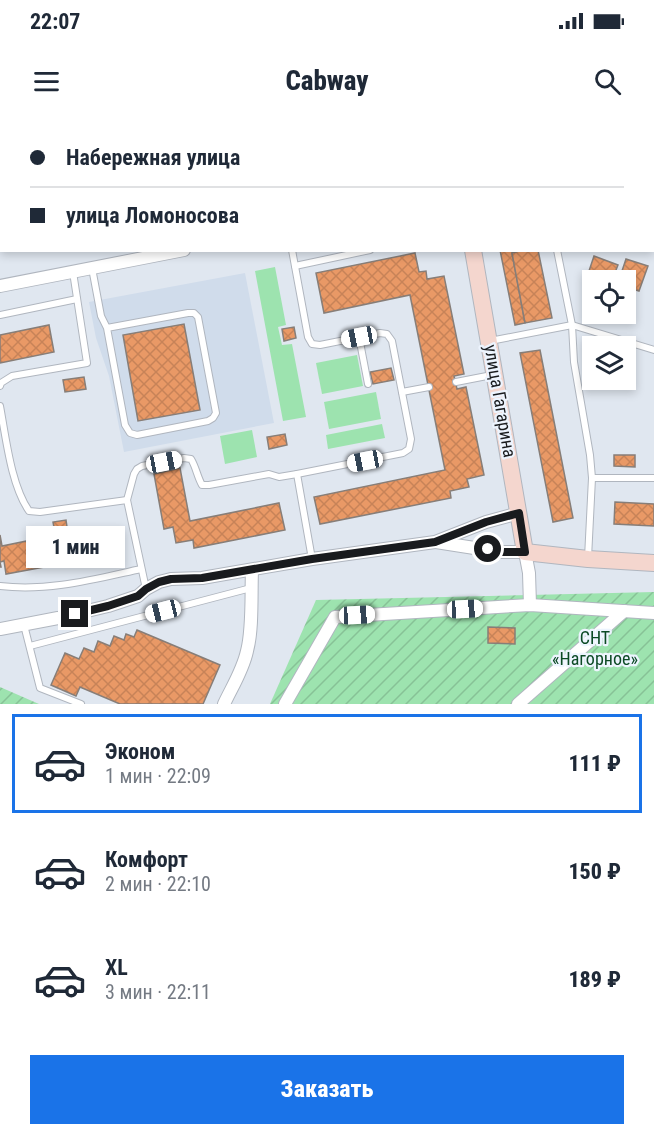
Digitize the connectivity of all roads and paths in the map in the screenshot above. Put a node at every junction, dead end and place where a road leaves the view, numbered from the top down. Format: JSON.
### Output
{"nodes":[{"id":1,"x":174,"y":252,"type":"edge"},
{"id":2,"x":292,"y":252,"type":"edge"},
{"id":3,"x":361,"y":252,"type":"edge"},
{"id":4,"x":473,"y":252,"type":"edge"},
{"id":5,"x":558,"y":252,"type":"edge"},
{"id":6,"x":295,"y":266,"type":"junction"},
{"id":7,"x":92,"y":268,"type":"junction"},
{"id":8,"x":73,"y":272,"type":"junction"},
{"id":9,"x":0,"y":286,"type":"edge"},
{"id":10,"x":77,"y":299,"type":"junction"},
{"id":11,"x":0,"y":315,"type":"edge"},
{"id":12,"x":572,"y":325,"type":"junction"},
{"id":13,"x":107,"y":328,"type":"junction"},
{"id":14,"x":359,"y":337,"type":"junction"},
{"id":15,"x":489,"y":342,"type":"junction"},
{"id":16,"x":654,"y":351,"type":"edge"},
{"id":17,"x":495,"y":375,"type":"junction"},
{"id":18,"x":456,"y":382,"type":"dead end"},
{"id":19,"x":368,"y":384,"type":"dead end"},
{"id":20,"x":0,"y":386,"type":"edge"},
{"id":21,"x":429,"y":387,"type":"dead end"},
{"id":22,"x":402,"y":392,"type":"junction"},
{"id":23,"x":0,"y":406,"type":"edge"},
{"id":24,"x":297,"y":474,"type":"junction"},
{"id":25,"x":592,"y":478,"type":"junction"},
{"id":26,"x":654,"y":478,"type":"edge"},
{"id":27,"x":127,"y":500,"type":"junction"},
{"id":28,"x":519,"y":513,"type":"junction"},
{"id":29,"x":486,"y":522,"type":"junction"},
{"id":30,"x":435,"y":542,"type":"junction"},
{"id":31,"x":488,"y":549,"type":"junction"},
{"id":32,"x":525,"y":552,"type":"junction"},
{"id":33,"x":312,"y":559,"type":"junction"},
{"id":34,"x":588,"y":559,"type":"junction"},
{"id":35,"x":654,"y":563,"type":"edge"},
{"id":36,"x":141,"y":569,"type":"junction"},
{"id":37,"x":252,"y":570,"type":"junction"},
{"id":38,"x":0,"y":586,"type":"edge"},
{"id":39,"x":251,"y":588,"type":"junction"},
{"id":40,"x":146,"y":589,"type":"junction"},
{"id":41,"x":530,"y":605,"type":"junction"},
{"id":42,"x":624,"y":611,"type":"junction"},
{"id":43,"x":654,"y":613,"type":"edge"},
{"id":44,"x":24,"y":625,"type":"junction"},
{"id":45,"x":0,"y":629,"type":"edge"},
{"id":46,"x":30,"y":646,"type":"junction"},
{"id":47,"x":81,"y":704,"type":"edge"},
{"id":48,"x":224,"y":704,"type":"edge"},
{"id":49,"x":285,"y":704,"type":"edge"},
{"id":50,"x":518,"y":704,"type":"edge"}],
"edges":[{"from":1,"to":7,"type":"street"},
{"from":2,"to":6,"type":"lane"},
{"from":3,"to":6,"type":"lane"},
{"from":4,"to":15,"type":"street","name":"улица Гагарина"},
{"from":5,"to":12,"type":"lane"},
{"from":6,"to":14,"type":"lane"},
{"from":7,"to":8,"type":"street"},
{"from":7,"to":13,"type":"lane"},
{"from":8,"to":9,"type":"street"},
{"from":8,"to":10,"type":"lane"},
{"from":10,"to":11,"type":"lane"},
{"from":10,"to":20,"type":"lane"},
{"from":12,"to":15,"type":"lane"},
{"from":12,"to":16,"type":"lane"},
{"from":12,"to":25,"type":"lane"},
{"from":13,"to":13,"type":"lane"},
{"from":14,"to":19,"type":"lane"},
{"from":14,"to":22,"type":"lane"},
{"from":15,"to":17,"type":"street","name":"улица Гагарина"},
{"from":17,"to":18,"type":"lane"},
{"from":17,"to":28,"type":"street","name":"улица Гагарина"},
{"from":21,"to":22,"type":"lane"},
{"from":22,"to":24,"type":"lane"},
{"from":23,"to":27,"type":"lane"},
{"from":24,"to":27,"type":"lane"},
{"from":24,"to":33,"type":"lane"},
{"from":25,"to":26,"type":"lane"},
{"from":25,"to":34,"type":"lane"},
{"from":27,"to":36,"type":"lane"},
{"from":28,"to":29,"type":"street"},
{"from":28,"to":32,"type":"street","name":"улица Гагарина"},
{"from":29,"to":30,"type":"street"},
{"from":29,"to":31,"type":"street"},
{"from":30,"to":31,"type":"street"},
{"from":30,"to":33,"type":"street"},
{"from":31,"to":32,"type":"street"},
{"from":32,"to":34,"type":"street"},
{"from":32,"to":41,"type":"street"},
{"from":33,"to":37,"type":"street"},
{"from":34,"to":35,"type":"street"},
{"from":36,"to":38,"type":"lane"},
{"from":36,"to":40,"type":"lane"},
{"from":37,"to":39,"type":"street"},
{"from":37,"to":40,"type":"street"},
{"from":39,"to":46,"type":"lane"},
{"from":39,"to":48,"type":"street"},
{"from":40,"to":44,"type":"street"},
{"from":41,"to":42,"type":"street"},
{"from":41,"to":49,"type":"street"},
{"from":42,"to":43,"type":"street"},
{"from":42,"to":50,"type":"street"},
{"from":44,"to":45,"type":"street"},
{"from":44,"to":46,"type":"lane"},
{"from":46,"to":47,"type":"lane"}]}
